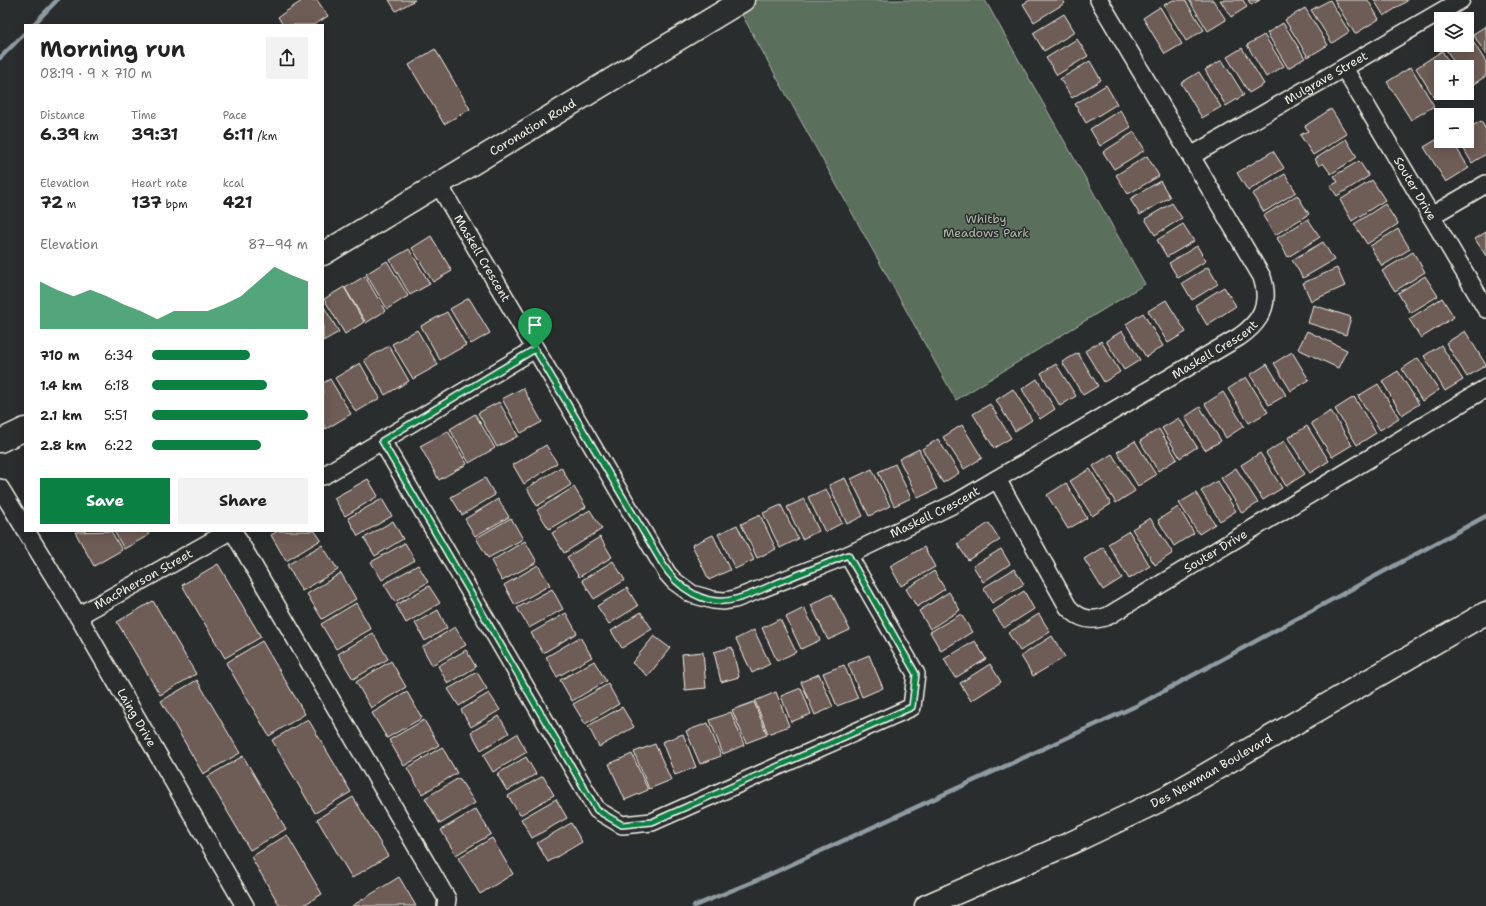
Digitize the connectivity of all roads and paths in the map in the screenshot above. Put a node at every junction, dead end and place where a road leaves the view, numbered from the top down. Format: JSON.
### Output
{"nodes":[{"id":1,"x":743,"y":0,"type":"edge"},
{"id":2,"x":1461,"y":0,"type":"edge"},
{"id":3,"x":1103,"y":1,"type":"edge"},
{"id":4,"x":1344,"y":68,"type":"junction"},
{"id":5,"x":1191,"y":156,"type":"junction"},
{"id":6,"x":1486,"y":184,"type":"edge"},
{"id":7,"x":439,"y":185,"type":"junction"},
{"id":8,"x":1431,"y":216,"type":"junction"},
{"id":9,"x":324,"y":253,"type":"edge"},
{"id":10,"x":1486,"y":309,"type":"edge"},
{"id":11,"x":535,"y":349,"type":"junction"},
{"id":12,"x":1486,"y":388,"type":"edge"},
{"id":13,"x":24,"y":429,"type":"edge"},
{"id":14,"x":0,"y":441,"type":"edge"},
{"id":15,"x":382,"y":441,"type":"junction"},
{"id":16,"x":324,"y":475,"type":"edge"},
{"id":17,"x":997,"y":479,"type":"junction"},
{"id":18,"x":0,"y":488,"type":"edge"},
{"id":19,"x":24,"y":527,"type":"edge"},
{"id":20,"x":27,"y":532,"type":"edge"},
{"id":21,"x":228,"y":532,"type":"edge"},
{"id":22,"x":234,"y":532,"type":"edge"},
{"id":23,"x":848,"y":555,"type":"junction"},
{"id":24,"x":1486,"y":613,"type":"edge"},
{"id":25,"x":78,"y":616,"type":"junction"},
{"id":26,"x":245,"y":906,"type":"edge"},
{"id":27,"x":446,"y":906,"type":"edge"},
{"id":28,"x":926,"y":906,"type":"edge"}],
"edges":[{"from":1,"to":7,"type":"street","name":"Coronation Road"},
{"from":2,"to":4,"type":"street","name":"Mulgrave Street"},
{"from":3,"to":5,"type":"street","name":"Maskell Crescent"},
{"from":4,"to":5,"type":"street","name":"Mulgrave Street"},
{"from":4,"to":8,"type":"street","name":"Souter Drive"},
{"from":5,"to":17,"type":"street","name":"Maskell Crescent"},
{"from":6,"to":8,"type":"street"},
{"from":7,"to":9,"type":"street","name":"Coronation Road"},
{"from":7,"to":11,"type":"street","name":"Maskell Crescent"},
{"from":8,"to":10,"type":"street","name":"Souter Drive"},
{"from":11,"to":15,"type":"street"},
{"from":11,"to":23,"type":"street","name":"Maskell Crescent"},
{"from":12,"to":17,"type":"street","name":"Souter Drive"},
{"from":13,"to":14,"type":"street"},
{"from":15,"to":16,"type":"street"},
{"from":15,"to":23,"type":"street"},
{"from":17,"to":23,"type":"street","name":"Maskell Crescent"},
{"from":18,"to":19,"type":"street","name":"Laing Drive"},
{"from":20,"to":25,"type":"street","name":"Laing Drive"},
{"from":21,"to":25,"type":"street","name":"MacPherson Street"},
{"from":22,"to":27,"type":"street"},
{"from":24,"to":28,"type":"street","name":"Des Newman Boulevard"},
{"from":25,"to":26,"type":"street","name":"Laing Drive"}]}
